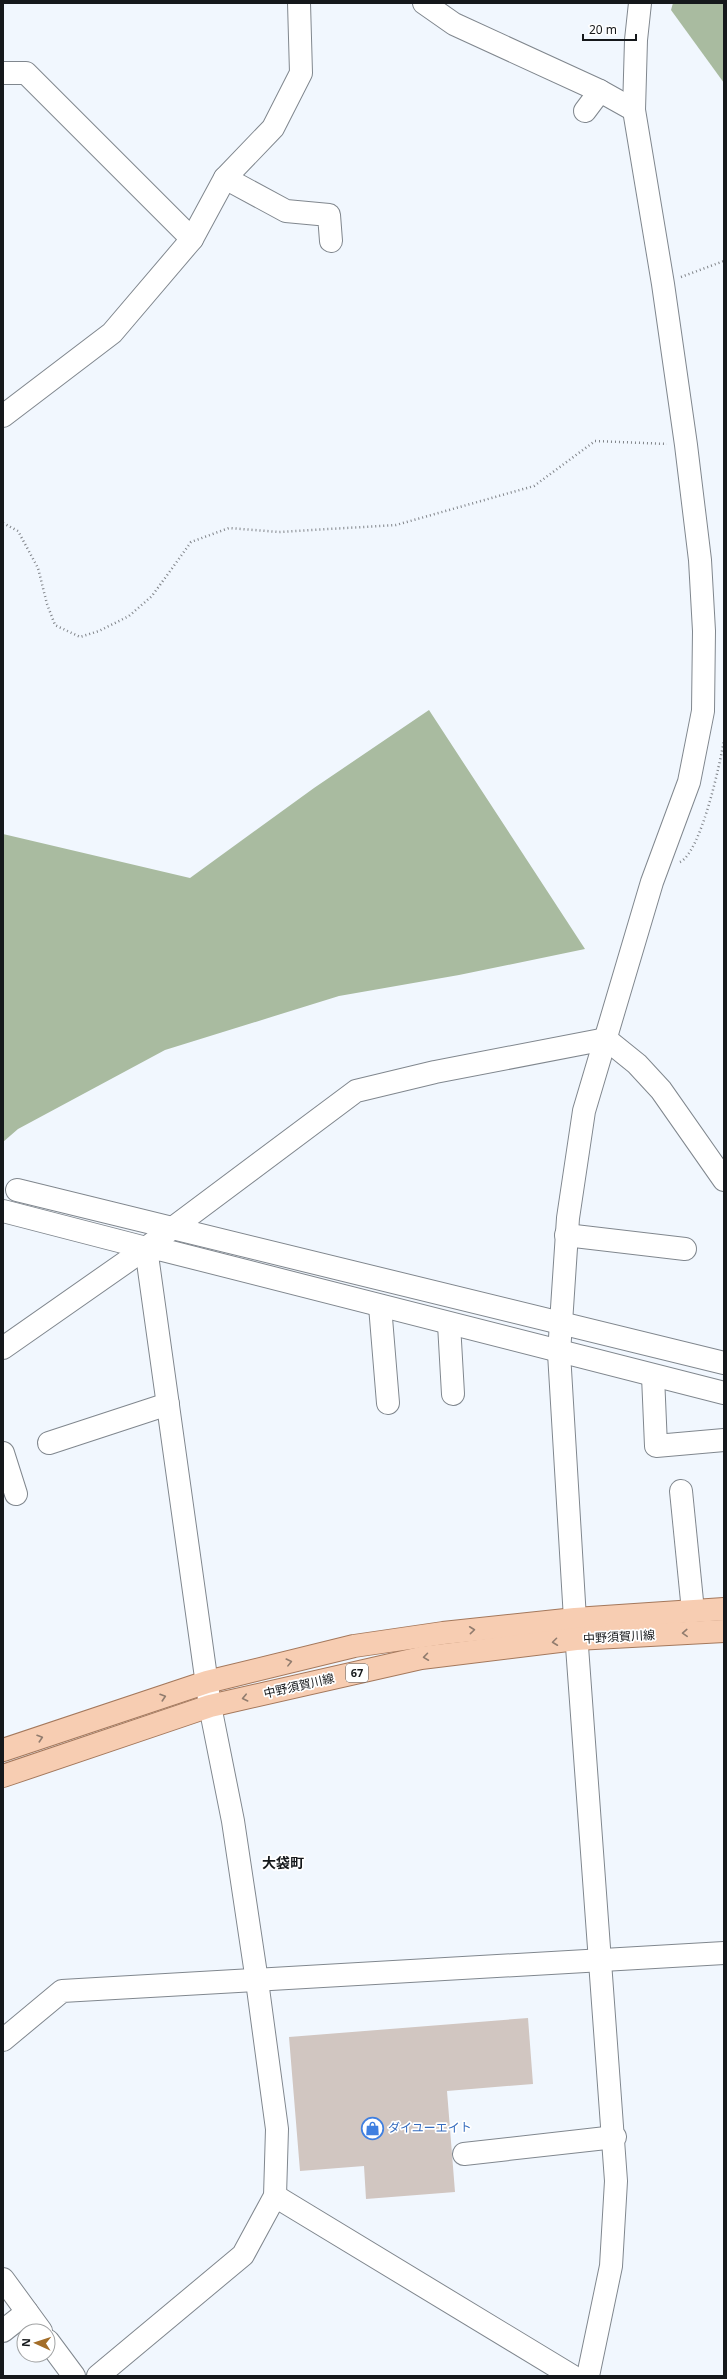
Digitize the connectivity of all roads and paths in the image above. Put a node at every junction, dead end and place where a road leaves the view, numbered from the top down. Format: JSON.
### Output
{"nodes":[{"id":1,"x":299,"y":3,"type":"edge"},
{"id":2,"x":424,"y":3,"type":"edge"},
{"id":3,"x":640,"y":3,"type":"edge"},
{"id":4,"x":3,"y":73,"type":"edge"},
{"id":5,"x":600,"y":91,"type":"junction"},
{"id":6,"x":634,"y":110,"type":"junction"},
{"id":7,"x":585,"y":111,"type":"dead end"},
{"id":8,"x":225,"y":178,"type":"junction"},
{"id":9,"x":192,"y":238,"type":"junction"},
{"id":10,"x":332,"y":241,"type":"dead end"},
{"id":11,"x":724,"y":261,"type":"edge"},
{"id":12,"x":663,"y":284,"type":"junction"},
{"id":13,"x":3,"y":416,"type":"edge"},
{"id":14,"x":686,"y":445,"type":"junction"},
{"id":15,"x":3,"y":522,"type":"edge"},
{"id":16,"x":606,"y":1039,"type":"junction"},
{"id":17,"x":724,"y":1180,"type":"edge"},
{"id":18,"x":17,"y":1190,"type":"dead end"},
{"id":19,"x":3,"y":1211,"type":"edge"},
{"id":20,"x":175,"y":1227,"type":"junction"},
{"id":21,"x":566,"y":1235,"type":"junction"},
{"id":22,"x":146,"y":1248,"type":"junction"},
{"id":23,"x":686,"y":1249,"type":"dead end"},
{"id":24,"x":380,"y":1306,"type":"junction"},
{"id":25,"x":561,"y":1323,"type":"junction"},
{"id":26,"x":449,"y":1324,"type":"junction"},
{"id":27,"x":3,"y":1348,"type":"edge"},
{"id":28,"x":559,"y":1352,"type":"junction"},
{"id":29,"x":724,"y":1362,"type":"edge"},
{"id":30,"x":653,"y":1376,"type":"junction"},
{"id":31,"x":724,"y":1393,"type":"edge"},
{"id":32,"x":453,"y":1394,"type":"dead end"},
{"id":33,"x":388,"y":1403,"type":"dead end"},
{"id":34,"x":168,"y":1404,"type":"junction"},
{"id":35,"x":724,"y":1440,"type":"edge"},
{"id":36,"x":49,"y":1443,"type":"dead end"},
{"id":37,"x":3,"y":1453,"type":"edge"},
{"id":38,"x":681,"y":1491,"type":"dead end"},
{"id":39,"x":16,"y":1494,"type":"dead end"},
{"id":40,"x":724,"y":1609,"type":"edge"},
{"id":41,"x":693,"y":1611,"type":"junction"},
{"id":42,"x":576,"y":1629,"type":"junction"},
{"id":43,"x":724,"y":1631,"type":"edge"},
{"id":44,"x":207,"y":1682,"type":"junction"},
{"id":45,"x":210,"y":1706,"type":"junction"},
{"id":46,"x":3,"y":1750,"type":"edge"},
{"id":47,"x":3,"y":1776,"type":"edge"},
{"id":48,"x":724,"y":1953,"type":"edge"},
{"id":49,"x":600,"y":1962,"type":"junction"},
{"id":50,"x":257,"y":1981,"type":"junction"},
{"id":51,"x":3,"y":2040,"type":"edge"},
{"id":52,"x":615,"y":2137,"type":"junction"},
{"id":53,"x":464,"y":2154,"type":"dead end"},
{"id":54,"x":275,"y":2196,"type":"junction"},
{"id":55,"x":3,"y":2279,"type":"edge"},
{"id":56,"x":27,"y":2312,"type":"junction"},
{"id":57,"x":35,"y":2323,"type":"edge"},
{"id":58,"x":3,"y":2331,"type":"edge"},
{"id":59,"x":56,"y":2352,"type":"edge"},
{"id":60,"x":74,"y":2376,"type":"edge"},
{"id":61,"x":98,"y":2376,"type":"edge"},
{"id":62,"x":572,"y":2376,"type":"edge"},
{"id":63,"x":588,"y":2376,"type":"edge"}],
"edges":[{"from":1,"to":8,"type":"street"},
{"from":2,"to":5,"type":"street"},
{"from":3,"to":6,"type":"street"},
{"from":4,"to":9,"type":"street"},
{"from":5,"to":6,"type":"street"},
{"from":5,"to":7,"type":"street"},
{"from":6,"to":12,"type":"street"},
{"from":8,"to":9,"type":"street"},
{"from":8,"to":10,"type":"street"},
{"from":9,"to":13,"type":"street"},
{"from":11,"to":12,"type":"path"},
{"from":12,"to":14,"type":"street"},
{"from":14,"to":15,"type":"path"},
{"from":14,"to":16,"type":"street"},
{"from":16,"to":17,"type":"street"},
{"from":16,"to":20,"type":"street"},
{"from":16,"to":21,"type":"street"},
{"from":18,"to":20,"type":"street"},
{"from":19,"to":22,"type":"street"},
{"from":20,"to":22,"type":"street"},
{"from":20,"to":25,"type":"street"},
{"from":21,"to":23,"type":"street"},
{"from":21,"to":25,"type":"street"},
{"from":22,"to":24,"type":"street"},
{"from":22,"to":27,"type":"street"},
{"from":22,"to":34,"type":"street"},
{"from":24,"to":26,"type":"street"},
{"from":24,"to":33,"type":"street"},
{"from":25,"to":28,"type":"street"},
{"from":25,"to":29,"type":"street"},
{"from":26,"to":28,"type":"street"},
{"from":26,"to":32,"type":"street"},
{"from":28,"to":30,"type":"street"},
{"from":28,"to":42,"type":"street"},
{"from":30,"to":31,"type":"street"},
{"from":30,"to":35,"type":"street"},
{"from":34,"to":36,"type":"street"},
{"from":34,"to":44,"type":"street"},
{"from":37,"to":39,"type":"street"},
{"from":38,"to":41,"type":"street"},
{"from":40,"to":41,"type":"main road","name":"中野須賀川線","number":"67"},
{"from":41,"to":42,"type":"main road","name":"中野須賀川線","number":"67"},
{"from":43,"to":42,"type":"main road","name":"中野須賀川線","number":"67","one_way":true},
{"from":44,"to":42,"type":"main road","name":"中野須賀川線","number":"67","one_way":true},
{"from":42,"to":45,"type":"main road","name":"中野須賀川線","number":"67","one_way":true},
{"from":42,"to":49,"type":"street"},
{"from":44,"to":45,"type":"street"},
{"from":46,"to":44,"type":"main road","name":"中野須賀川線","number":"67","one_way":true},
{"from":45,"to":47,"type":"main road","name":"中野須賀川線","number":"67"},
{"from":45,"to":50,"type":"street"},
{"from":48,"to":49,"type":"street"},
{"from":49,"to":50,"type":"street"},
{"from":49,"to":52,"type":"street"},
{"from":50,"to":51,"type":"street"},
{"from":50,"to":54,"type":"street"},
{"from":52,"to":53,"type":"street"},
{"from":52,"to":63,"type":"street"},
{"from":54,"to":61,"type":"street"},
{"from":54,"to":62,"type":"street"},
{"from":55,"to":56,"type":"street"},
{"from":56,"to":57,"type":"street"},
{"from":56,"to":58,"type":"street"},
{"from":59,"to":60,"type":"street"}]}
